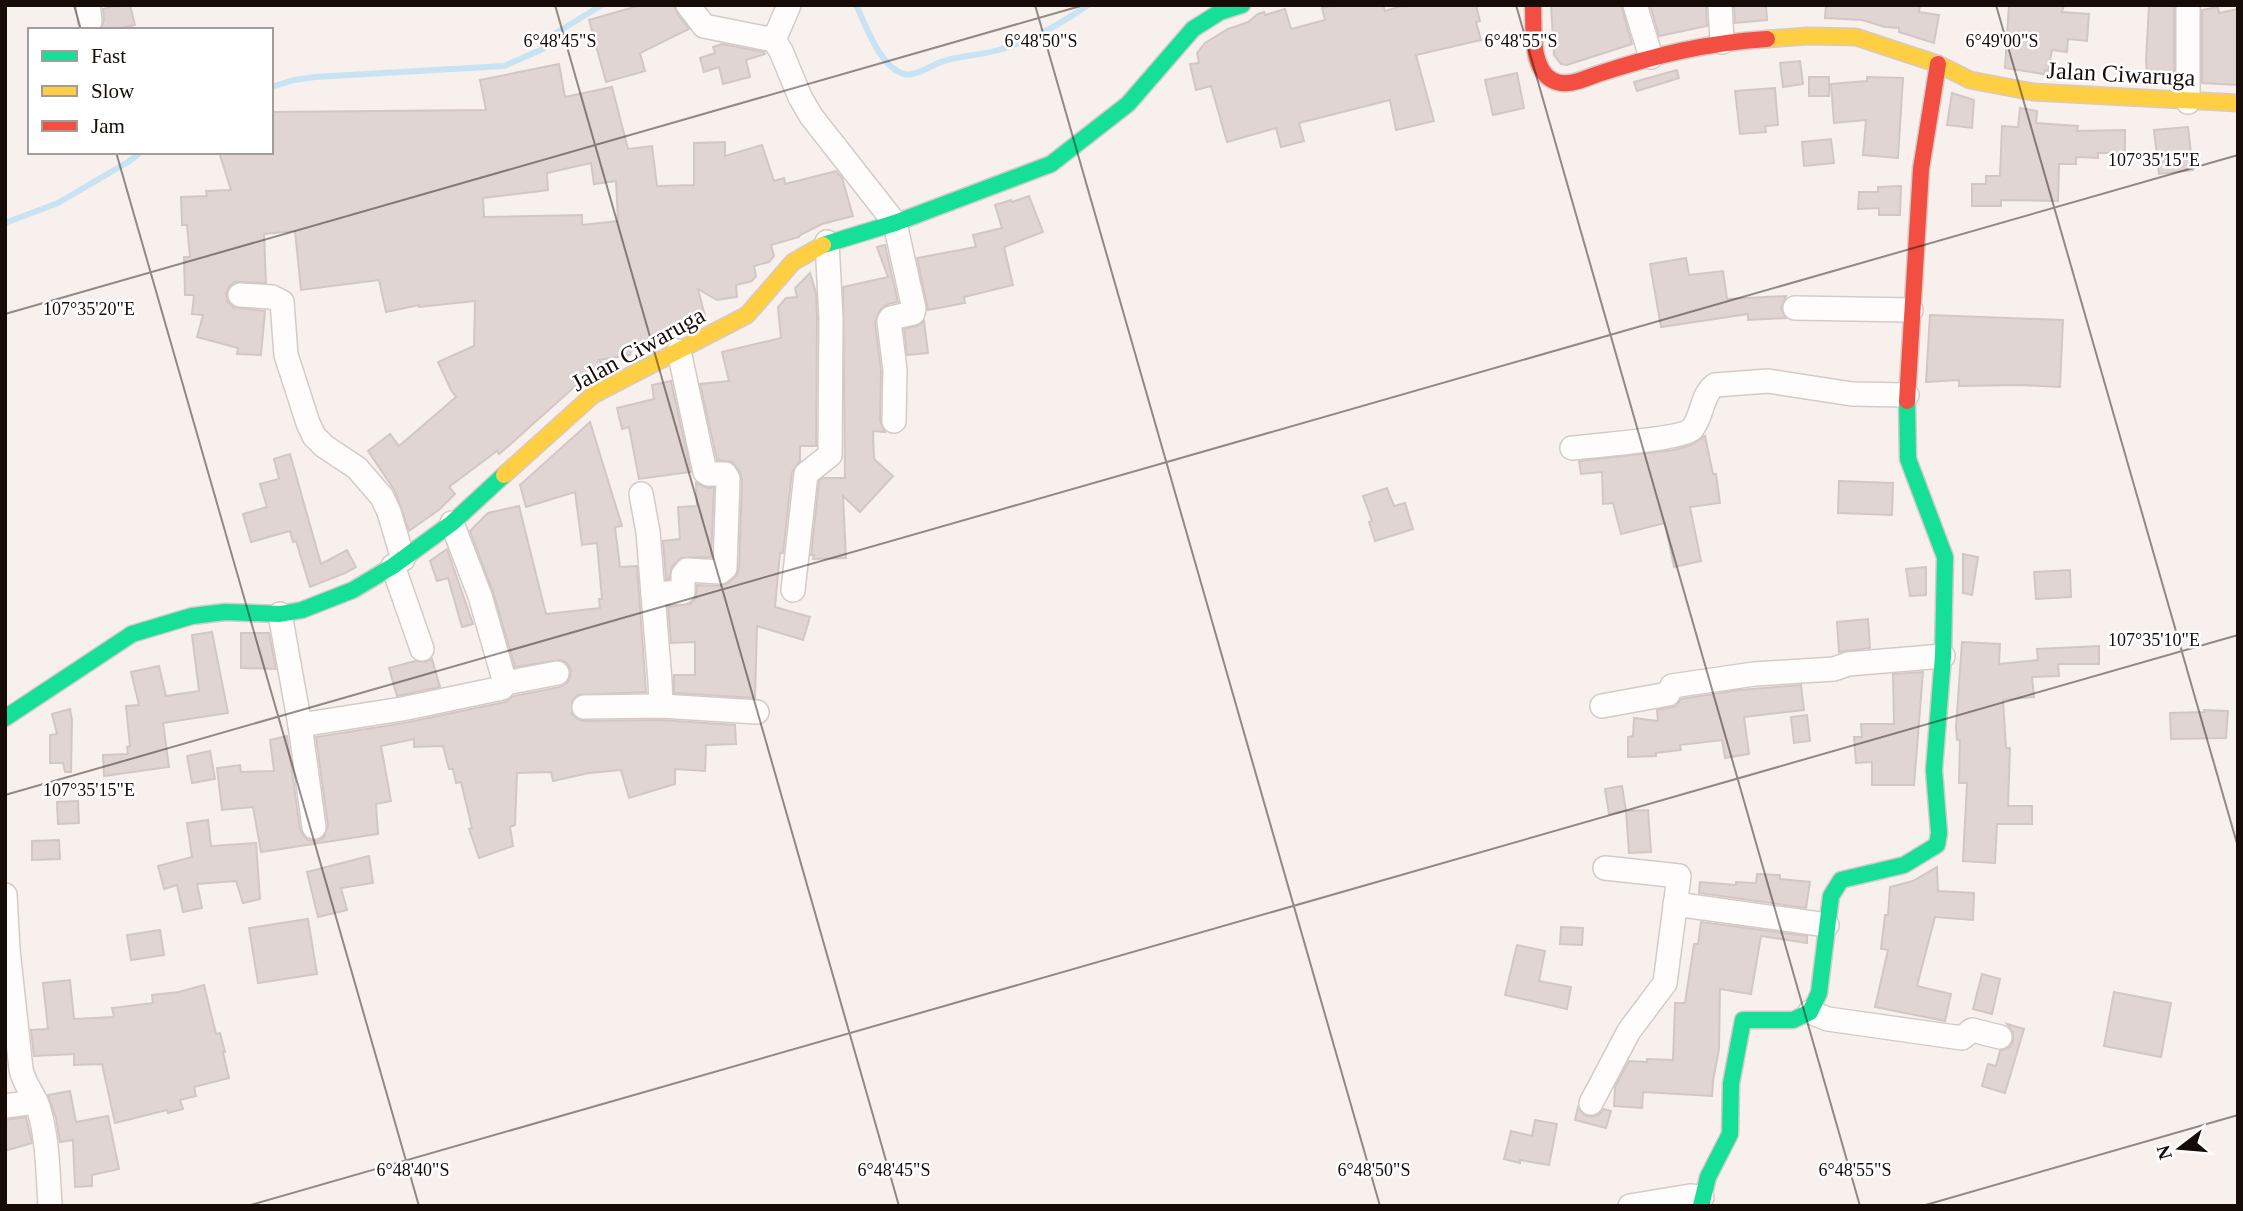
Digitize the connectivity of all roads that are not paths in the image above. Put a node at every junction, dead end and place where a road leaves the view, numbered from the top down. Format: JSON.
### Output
{"nodes":[{"id":1,"x":688,"y":5,"type":"edge"},
{"id":2,"x":789,"y":5,"type":"edge"},
{"id":3,"x":1242,"y":5,"type":"edge"},
{"id":4,"x":1533,"y":5,"type":"edge"},
{"id":5,"x":1635,"y":5,"type":"edge"},
{"id":6,"x":1720,"y":5,"type":"edge"},
{"id":7,"x":2188,"y":5,"type":"edge"},
{"id":8,"x":774,"y":40,"type":"junction"},
{"id":9,"x":1722,"y":42,"type":"junction"},
{"id":10,"x":1651,"y":57,"type":"junction"},
{"id":11,"x":1938,"y":64,"type":"junction"},
{"id":12,"x":2188,"y":102,"type":"junction"},
{"id":13,"x":2238,"y":103,"type":"edge"},
{"id":14,"x":895,"y":223,"type":"junction"},
{"id":15,"x":827,"y":242,"type":"junction"},
{"id":16,"x":240,"y":295,"type":"dead end"},
{"id":17,"x":1795,"y":308,"type":"dead end"},
{"id":18,"x":1911,"y":310,"type":"junction"},
{"id":19,"x":680,"y":351,"type":"junction"},
{"id":20,"x":1907,"y":395,"type":"junction"},
{"id":21,"x":894,"y":421,"type":"dead end"},
{"id":22,"x":1572,"y":448,"type":"dead end"},
{"id":23,"x":641,"y":494,"type":"dead end"},
{"id":24,"x":452,"y":523,"type":"junction"},
{"id":25,"x":398,"y":563,"type":"junction"},
{"id":26,"x":793,"y":590,"type":"dead end"},
{"id":27,"x":653,"y":594,"type":"junction"},
{"id":28,"x":280,"y":614,"type":"junction"},
{"id":29,"x":422,"y":649,"type":"dead end"},
{"id":30,"x":1943,"y":656,"type":"junction"},
{"id":31,"x":557,"y":673,"type":"dead end"},
{"id":32,"x":505,"y":683,"type":"junction"},
{"id":33,"x":584,"y":706,"type":"dead end"},
{"id":34,"x":661,"y":706,"type":"junction"},
{"id":35,"x":1602,"y":706,"type":"dead end"},
{"id":36,"x":757,"y":712,"type":"dead end"},
{"id":37,"x":5,"y":719,"type":"edge"},
{"id":38,"x":300,"y":724,"type":"junction"},
{"id":39,"x":314,"y":827,"type":"dead end"},
{"id":40,"x":1605,"y":869,"type":"dead end"},
{"id":41,"x":5,"y":895,"type":"edge"},
{"id":42,"x":1675,"y":904,"type":"junction"},
{"id":43,"x":1827,"y":925,"type":"junction"},
{"id":44,"x":1810,"y":1012,"type":"junction"},
{"id":45,"x":2000,"y":1037,"type":"dead end"},
{"id":46,"x":36,"y":1102,"type":"junction"},
{"id":47,"x":1591,"y":1103,"type":"dead end"},
{"id":48,"x":5,"y":1106,"type":"edge"},
{"id":49,"x":1702,"y":1201,"type":"edge"},
{"id":50,"x":50,"y":1206,"type":"edge"},
{"id":51,"x":1630,"y":1206,"type":"edge"}],
"edges":[{"from":1,"to":8,"type":"street"},
{"from":2,"to":8,"type":"street"},
{"from":3,"to":14,"type":"street","name":"Jalan Ciwaruga"},
{"from":4,"to":10,"type":"street","name":"Jalan Ciwaruga"},
{"from":5,"to":10,"type":"street"},
{"from":6,"to":9,"type":"street"},
{"from":7,"to":12,"type":"street"},
{"from":8,"to":14,"type":"street"},
{"from":9,"to":10,"type":"street","name":"Jalan Ciwaruga"},
{"from":9,"to":11,"type":"street","name":"Jalan Ciwaruga"},
{"from":11,"to":12,"type":"street","name":"Jalan Ciwaruga"},
{"from":11,"to":18,"type":"street"},
{"from":12,"to":13,"type":"street","name":"Jalan Ciwaruga"},
{"from":14,"to":15,"type":"street","name":"Jalan Ciwaruga"},
{"from":14,"to":21,"type":"street"},
{"from":15,"to":19,"type":"street","name":"Jalan Ciwaruga"},
{"from":15,"to":26,"type":"street"},
{"from":16,"to":25,"type":"street"},
{"from":17,"to":18,"type":"street"},
{"from":18,"to":20,"type":"street"},
{"from":19,"to":24,"type":"street","name":"Jalan Ciwaruga"},
{"from":19,"to":27,"type":"street"},
{"from":20,"to":22,"type":"street"},
{"from":20,"to":30,"type":"street"},
{"from":23,"to":27,"type":"street"},
{"from":24,"to":25,"type":"street","name":"Jalan Ciwaruga"},
{"from":24,"to":32,"type":"street"},
{"from":25,"to":28,"type":"street","name":"Jalan Ciwaruga"},
{"from":25,"to":29,"type":"street"},
{"from":27,"to":34,"type":"street"},
{"from":28,"to":37,"type":"street","name":"Jalan Ciwaruga"},
{"from":28,"to":38,"type":"street"},
{"from":30,"to":35,"type":"street"},
{"from":30,"to":43,"type":"street"},
{"from":31,"to":32,"type":"street"},
{"from":32,"to":38,"type":"street"},
{"from":33,"to":34,"type":"street"},
{"from":34,"to":36,"type":"street"},
{"from":38,"to":39,"type":"street"},
{"from":40,"to":42,"type":"street"},
{"from":41,"to":46,"type":"street"},
{"from":42,"to":43,"type":"street"},
{"from":42,"to":47,"type":"street"},
{"from":43,"to":44,"type":"street"},
{"from":44,"to":45,"type":"street"},
{"from":44,"to":49,"type":"street"},
{"from":46,"to":48,"type":"street"},
{"from":46,"to":50,"type":"street"},
{"from":49,"to":51,"type":"street"}]}
